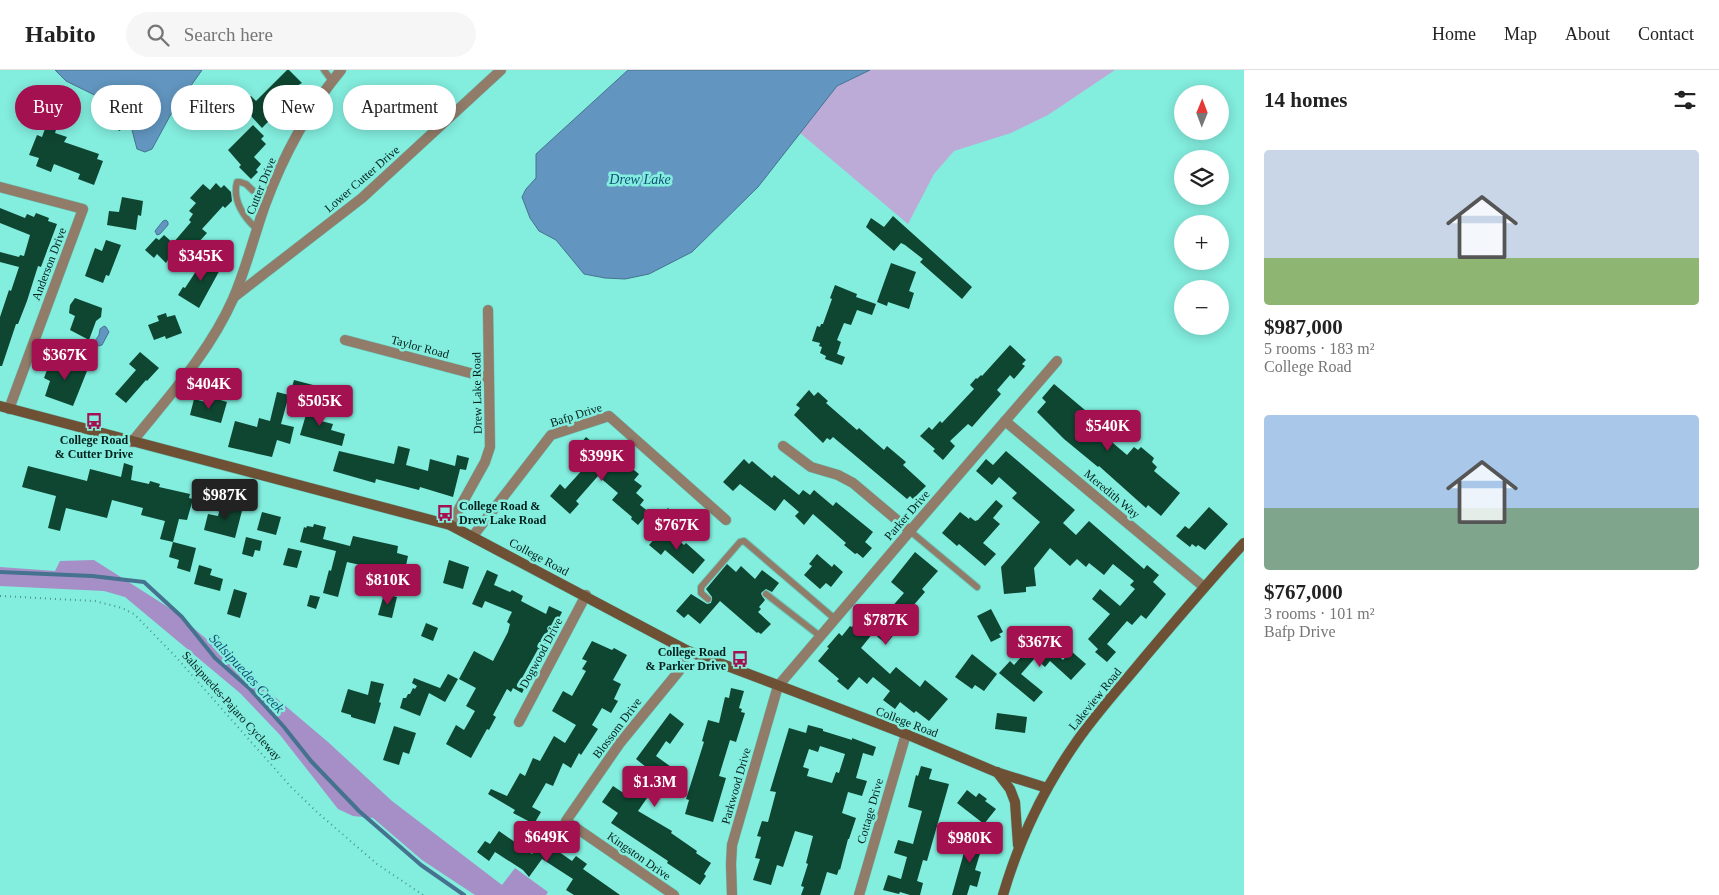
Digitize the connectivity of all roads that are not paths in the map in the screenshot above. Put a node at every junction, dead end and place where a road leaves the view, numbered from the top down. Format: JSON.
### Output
{"nodes":[{"id":1,"x":324,"y":70,"type":"edge"},
{"id":2,"x":342,"y":70,"type":"edge"},
{"id":3,"x":501,"y":70,"type":"edge"},
{"id":4,"x":332,"y":81,"type":"junction"},
{"id":5,"x":0,"y":187,"type":"edge"},
{"id":6,"x":266,"y":203,"type":"junction"},
{"id":7,"x":257,"y":228,"type":"junction"},
{"id":8,"x":233,"y":298,"type":"junction"},
{"id":9,"x":488,"y":310,"type":"dead end"},
{"id":10,"x":345,"y":340,"type":"dead end"},
{"id":11,"x":1057,"y":361,"type":"dead end"},
{"id":12,"x":489,"y":378,"type":"junction"},
{"id":13,"x":4,"y":407,"type":"edge"},
{"id":14,"x":1005,"y":421,"type":"junction"},
{"id":15,"x":132,"y":442,"type":"junction"},
{"id":16,"x":783,"y":446,"type":"dead end"},
{"id":17,"x":726,"y":520,"type":"dead end"},
{"id":18,"x":450,"y":525,"type":"junction"},
{"id":19,"x":910,"y":530,"type":"junction"},
{"id":20,"x":473,"y":536,"type":"junction"},
{"id":21,"x":1244,"y":543,"type":"edge"},
{"id":22,"x":977,"y":587,"type":"dead end"},
{"id":23,"x":1204,"y":587,"type":"junction"},
{"id":24,"x":766,"y":594,"type":"dead end"},
{"id":25,"x":586,"y":596,"type":"junction"},
{"id":26,"x":708,"y":599,"type":"dead end"},
{"id":27,"x":835,"y":619,"type":"junction"},
{"id":28,"x":820,"y":636,"type":"junction"},
{"id":29,"x":688,"y":651,"type":"junction"},
{"id":30,"x":778,"y":686,"type":"junction"},
{"id":31,"x":519,"y":722,"type":"dead end"},
{"id":32,"x":906,"y":734,"type":"junction"},
{"id":33,"x":996,"y":772,"type":"junction"},
{"id":34,"x":1047,"y":788,"type":"junction"},
{"id":35,"x":566,"y":821,"type":"joint"},
{"id":36,"x":1019,"y":849,"type":"junction"},
{"id":37,"x":674,"y":895,"type":"edge"},
{"id":38,"x":732,"y":895,"type":"edge"},
{"id":39,"x":859,"y":895,"type":"edge"},
{"id":40,"x":1003,"y":895,"type":"edge"}],
"edges":[{"from":1,"to":4,"type":"lane"},
{"from":2,"to":4,"type":"street","name":"Cutter Drive"},
{"from":3,"to":8,"type":"street","name":"Lower Cutter Drive"},
{"from":4,"to":6,"type":"street","name":"Cutter Drive"},
{"from":5,"to":13,"type":"street","name":"Anderson Drive"},
{"from":6,"to":7,"type":"street","name":"Cutter Drive"},
{"from":6,"to":7,"type":"lane"},
{"from":7,"to":8,"type":"street","name":"Cutter Drive"},
{"from":8,"to":15,"type":"street","name":"Cutter Drive"},
{"from":9,"to":12,"type":"street","name":"Drew Lake Road"},
{"from":10,"to":12,"type":"street","name":"Taylor Road"},
{"from":11,"to":14,"type":"street","name":"Parker Drive"},
{"from":12,"to":18,"type":"street","name":"Drew Lake Road"},
{"from":13,"to":15,"type":"street","name":"College Road"},
{"from":14,"to":19,"type":"street","name":"Parker Drive"},
{"from":14,"to":23,"type":"street","name":"Meredith Way"},
{"from":15,"to":18,"type":"street","name":"College Road"},
{"from":16,"to":19,"type":"street"},
{"from":17,"to":20,"type":"street","name":"Bafp Drive"},
{"from":18,"to":20,"type":"street","name":"College Road"},
{"from":19,"to":22,"type":"lane"},
{"from":19,"to":27,"type":"street","name":"Parker Drive"},
{"from":20,"to":25,"type":"street","name":"College Road"},
{"from":21,"to":23,"type":"street","name":"Lakeview Road"},
{"from":23,"to":34,"type":"street","name":"Lakeview Road"},
{"from":24,"to":28,"type":"lane"},
{"from":25,"to":29,"type":"street","name":"College Road"},
{"from":25,"to":31,"type":"street","name":"Dogwood Drive"},
{"from":26,"to":27,"type":"lane"},
{"from":27,"to":28,"type":"street","name":"Parker Drive"},
{"from":28,"to":30,"type":"street","name":"Parker Drive"},
{"from":29,"to":30,"type":"street","name":"College Road"},
{"from":29,"to":35,"type":"street","name":"Blossom Drive"},
{"from":30,"to":32,"type":"street","name":"College Road"},
{"from":30,"to":38,"type":"street","name":"Parkwood Drive"},
{"from":32,"to":33,"type":"street","name":"College Road"},
{"from":32,"to":39,"type":"street","name":"Cottage Drive"},
{"from":33,"to":34,"type":"street","name":"College Road"},
{"from":33,"to":36,"type":"street"},
{"from":34,"to":36,"type":"street","name":"Lakeview Road"},
{"from":35,"to":37,"type":"street","name":"Kingston Drive"},
{"from":36,"to":40,"type":"street","name":"Lakeview Road"}]}
